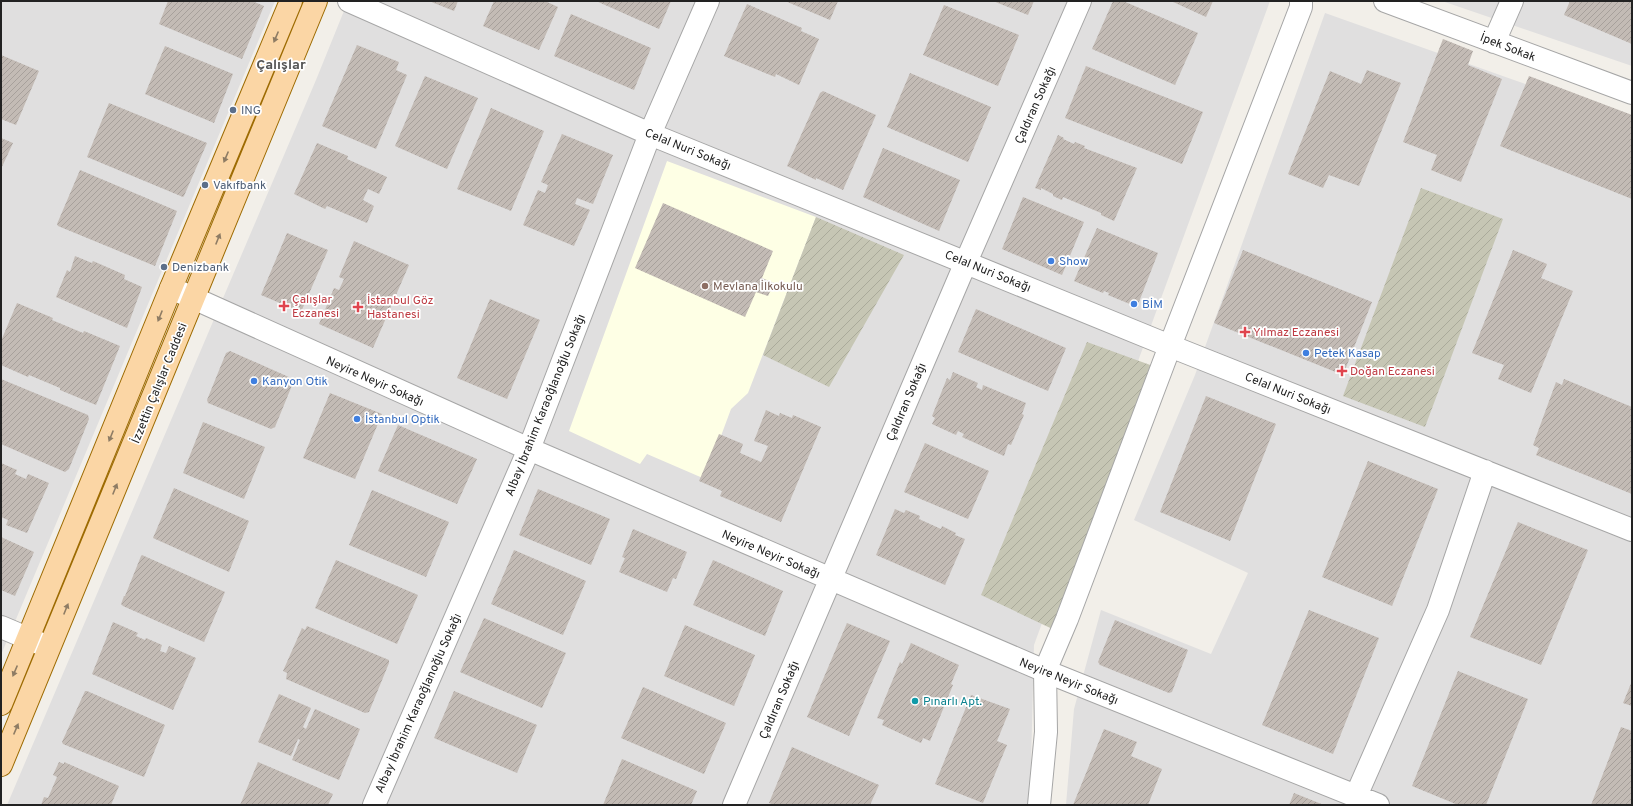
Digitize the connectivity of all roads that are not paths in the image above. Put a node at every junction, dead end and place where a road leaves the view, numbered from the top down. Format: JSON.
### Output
{"nodes":[{"id":1,"x":291,"y":1,"type":"edge"},
{"id":2,"x":316,"y":1,"type":"edge"},
{"id":3,"x":349,"y":1,"type":"edge"},
{"id":4,"x":708,"y":1,"type":"edge"},
{"id":5,"x":1080,"y":1,"type":"edge"},
{"id":6,"x":1301,"y":1,"type":"edge"},
{"id":7,"x":1385,"y":1,"type":"edge"},
{"id":8,"x":1512,"y":1,"type":"edge"},
{"id":9,"x":1494,"y":42,"type":"junction"},
{"id":10,"x":1632,"y":94,"type":"edge"},
{"id":11,"x":650,"y":134,"type":"junction"},
{"id":12,"x":966,"y":262,"type":"junction"},
{"id":13,"x":171,"y":288,"type":"junction"},
{"id":14,"x":194,"y":299,"type":"junction"},
{"id":15,"x":1170,"y":346,"type":"junction"},
{"id":16,"x":529,"y":449,"type":"junction"},
{"id":17,"x":1485,"y":471,"type":"junction"},
{"id":18,"x":1632,"y":530,"type":"edge"},
{"id":19,"x":831,"y":579,"type":"junction"},
{"id":20,"x":1,"y":627,"type":"edge"},
{"id":21,"x":28,"y":638,"type":"junction"},
{"id":22,"x":50,"y":648,"type":"junction"},
{"id":23,"x":1044,"y":671,"type":"junction"},
{"id":24,"x":1,"y":704,"type":"edge"},
{"id":25,"x":1,"y":766,"type":"edge"},
{"id":26,"x":1356,"y":796,"type":"junction"},
{"id":27,"x":374,"y":805,"type":"edge"},
{"id":28,"x":734,"y":805,"type":"edge"},
{"id":29,"x":1039,"y":805,"type":"edge"},
{"id":30,"x":1378,"y":805,"type":"edge"}],
"edges":[{"from":1,"to":13,"type":"main road","name":"İzzettin Çalışlar Caddesi","one_way":true},
{"from":14,"to":2,"type":"main road","name":"İzzettin Çalışlar Caddesi","one_way":true},
{"from":3,"to":11,"type":"street","name":"Celal Nuri Sokağı"},
{"from":4,"to":11,"type":"street","name":"Albay İbrahim Karaoğlanoğlu Sokağı"},
{"from":5,"to":12,"type":"street","name":"Çaldıran Sokağı"},
{"from":6,"to":15,"type":"street"},
{"from":7,"to":9,"type":"street","name":"İpek Sokak"},
{"from":8,"to":9,"type":"street"},
{"from":9,"to":10,"type":"street","name":"İpek Sokak"},
{"from":11,"to":12,"type":"street","name":"Celal Nuri Sokağı"},
{"from":11,"to":16,"type":"street","name":"Albay İbrahim Karaoğlanoğlu Sokağı"},
{"from":12,"to":15,"type":"street","name":"Celal Nuri Sokağı"},
{"from":12,"to":19,"type":"street","name":"Çaldıran Sokağı"},
{"from":13,"to":14,"type":"street","name":"Neyire Neyir Sokağı"},
{"from":13,"to":21,"type":"main road","name":"İzzettin Çalışlar Caddesi","one_way":true},
{"from":14,"to":16,"type":"street","name":"Neyire Neyir Sokağı"},
{"from":22,"to":14,"type":"main road","name":"İzzettin Çalışlar Caddesi","one_way":true},
{"from":15,"to":17,"type":"street","name":"Celal Nuri Sokağı"},
{"from":15,"to":23,"type":"street"},
{"from":16,"to":19,"type":"street","name":"Neyire Neyir Sokağı"},
{"from":16,"to":27,"type":"street","name":"Albay İbrahim Karaoğlanoğlu Sokağı"},
{"from":17,"to":18,"type":"street","name":"Celal Nuri Sokağı"},
{"from":17,"to":26,"type":"street"},
{"from":19,"to":23,"type":"street","name":"Neyire Neyir Sokağı"},
{"from":19,"to":28,"type":"street","name":"Çaldıran Sokağı"},
{"from":20,"to":21,"type":"street"},
{"from":21,"to":22,"type":"street"},
{"from":21,"to":24,"type":"main road","name":"İzzettin Çalışlar Caddesi","one_way":true},
{"from":25,"to":22,"type":"main road","name":"İzzettin Çalışlar Caddesi","one_way":true},
{"from":23,"to":26,"type":"street","name":"Neyire Neyir Sokağı"},
{"from":23,"to":29,"type":"street"},
{"from":26,"to":30,"type":"street","name":"Neyire Neyir Sokağı"}]}
